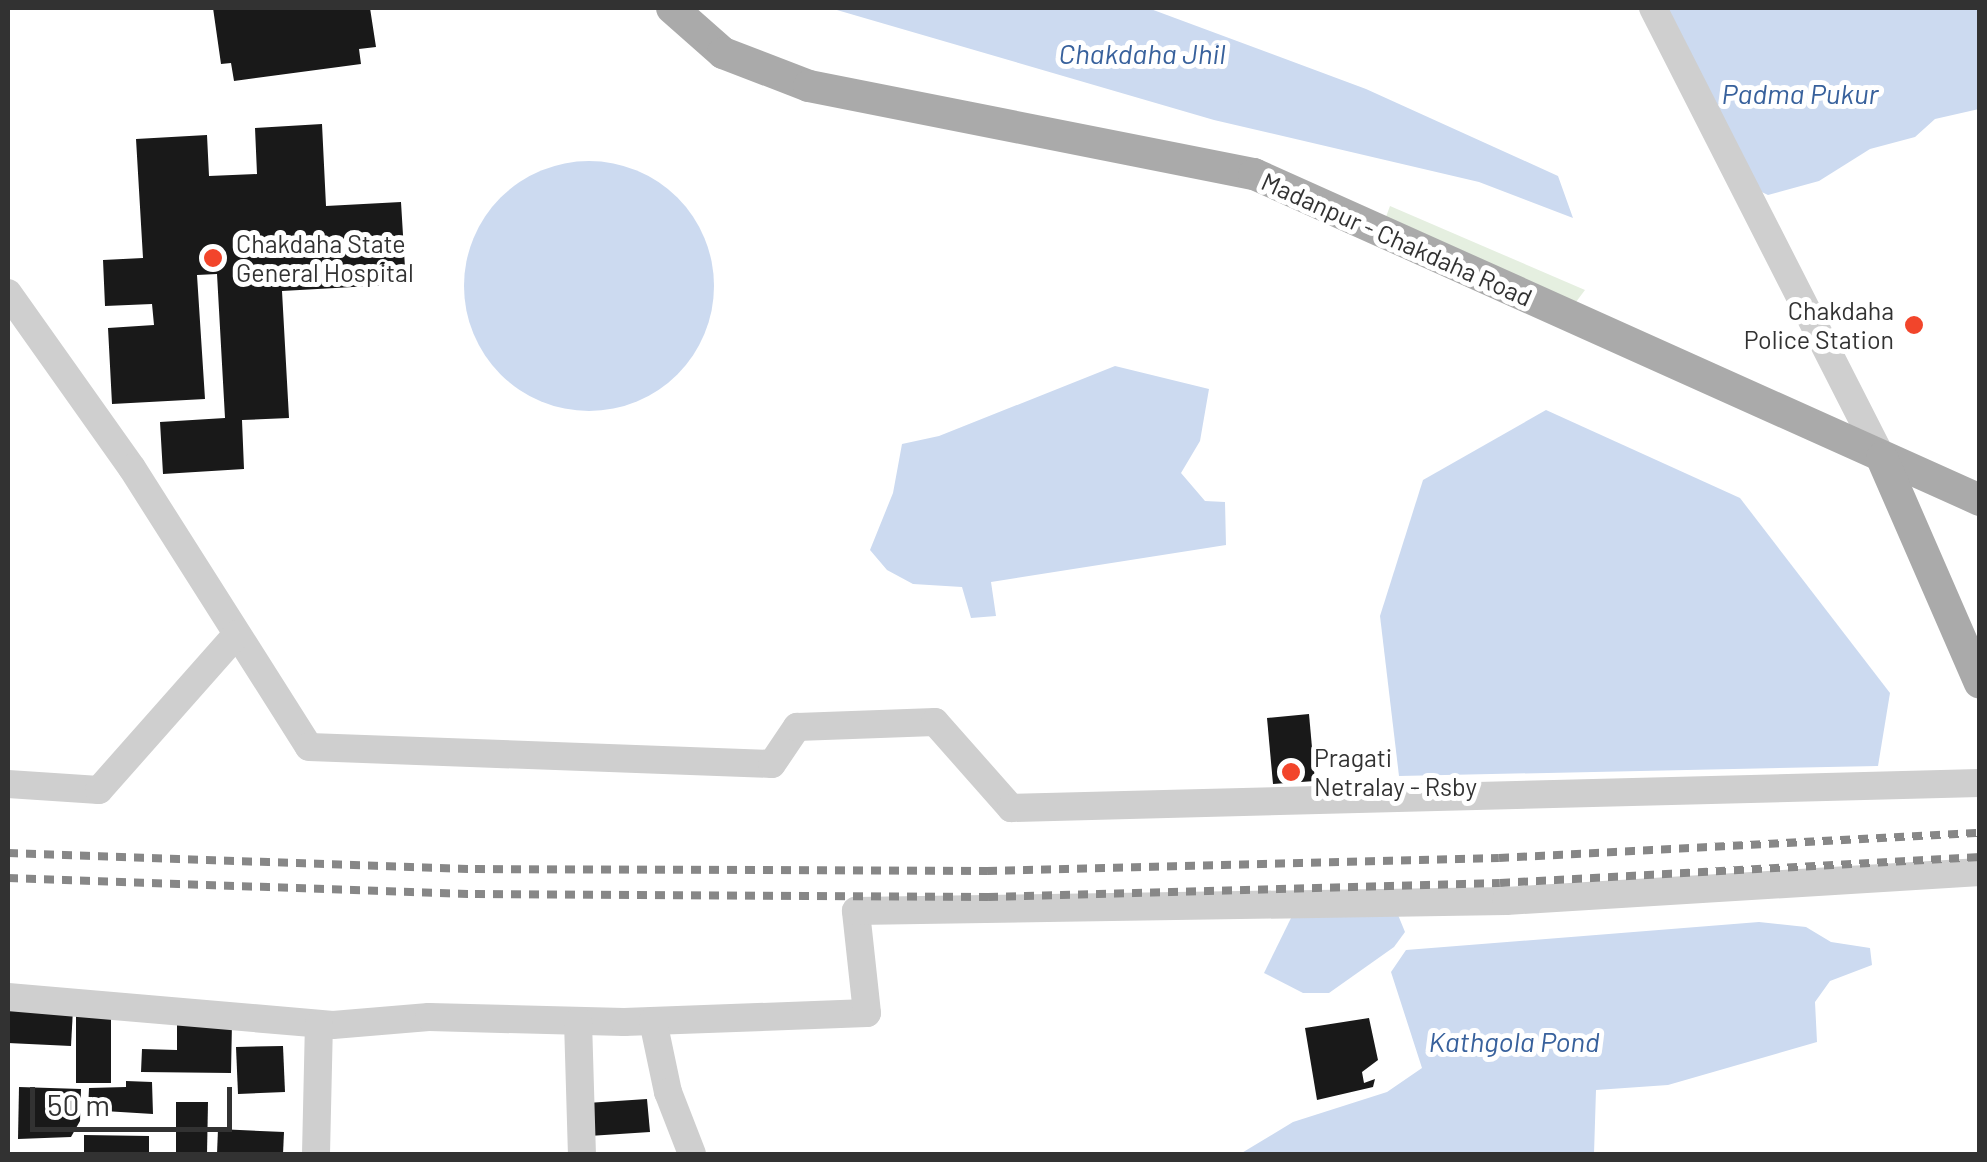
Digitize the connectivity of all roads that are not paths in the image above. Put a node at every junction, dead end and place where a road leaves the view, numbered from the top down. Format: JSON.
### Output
{"nodes":[{"id":1,"x":672,"y":8,"type":"edge"},
{"id":2,"x":1653,"y":8,"type":"edge"},
{"id":3,"x":8,"y":294,"type":"edge"},
{"id":4,"x":1882,"y":458,"type":"junction"},
{"id":5,"x":1980,"y":500,"type":"edge"},
{"id":6,"x":237,"y":634,"type":"junction"},
{"id":7,"x":1976,"y":668,"type":"edge"},
{"id":8,"x":8,"y":784,"type":"edge"},
{"id":9,"x":1980,"y":784,"type":"edge"},
{"id":10,"x":1980,"y":872,"type":"edge"},
{"id":11,"x":8,"y":997,"type":"edge"},
{"id":12,"x":578,"y":1021,"type":"junction"},
{"id":13,"x":653,"y":1021,"type":"junction"},
{"id":14,"x":318,"y":1024,"type":"junction"},
{"id":15,"x":316,"y":1154,"type":"edge"},
{"id":16,"x":582,"y":1154,"type":"edge"},
{"id":17,"x":692,"y":1154,"type":"edge"}],
"edges":[{"from":1,"to":4,"type":"main road","name":"Madanpur - Chakdaha Road"},
{"from":2,"to":4,"type":"street"},
{"from":3,"to":6,"type":"street"},
{"from":4,"to":5,"type":"main road","name":"Madanpur - Chakdaha Road"},
{"from":4,"to":7,"type":"main road"},
{"from":6,"to":8,"type":"street"},
{"from":6,"to":9,"type":"street"},
{"from":10,"to":13,"type":"street"},
{"from":11,"to":14,"type":"street"},
{"from":12,"to":13,"type":"street"},
{"from":12,"to":14,"type":"street"},
{"from":12,"to":16,"type":"street"},
{"from":13,"to":17,"type":"street"},
{"from":14,"to":15,"type":"street"}]}
